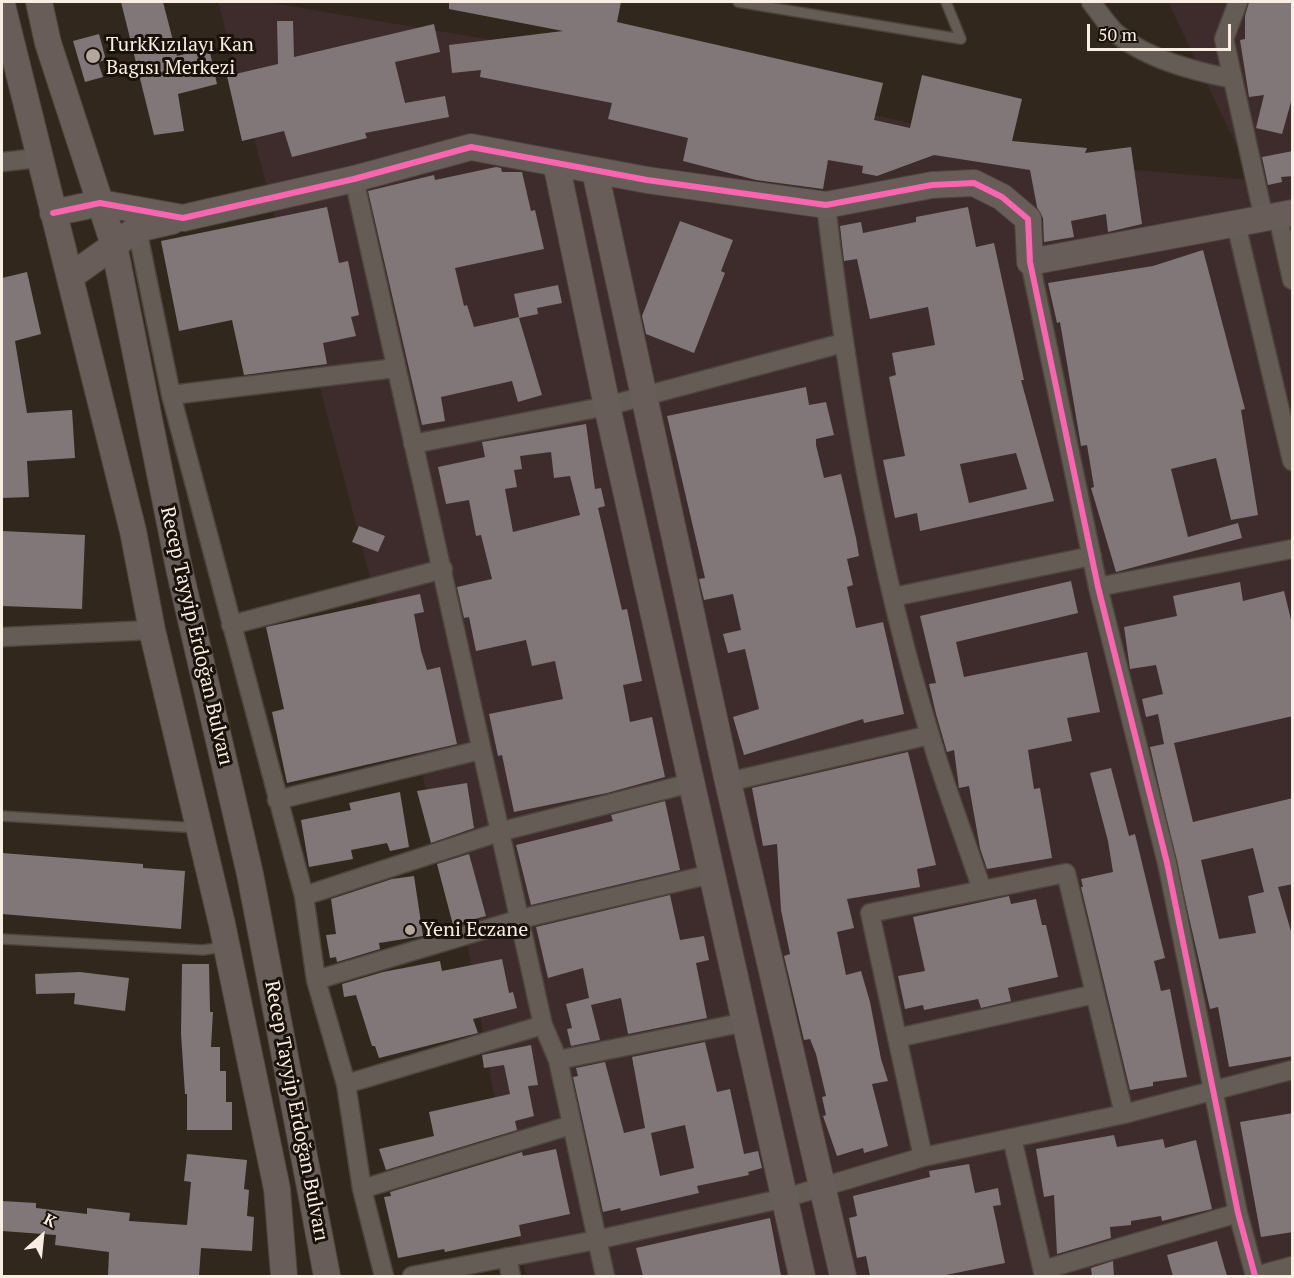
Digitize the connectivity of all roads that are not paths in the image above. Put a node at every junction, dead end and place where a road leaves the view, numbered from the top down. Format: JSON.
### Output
{"nodes":[{"id":1,"x":39,"y":2,"type":"edge"},
{"id":2,"x":738,"y":2,"type":"edge"},
{"id":3,"x":946,"y":2,"type":"edge"},
{"id":4,"x":1091,"y":2,"type":"edge"},
{"id":5,"x":1238,"y":2,"type":"edge"},
{"id":6,"x":2,"y":5,"type":"edge"},
{"id":7,"x":1233,"y":79,"type":"junction"},
{"id":8,"x":38,"y":158,"type":"junction"},
{"id":9,"x":2,"y":162,"type":"edge"},
{"id":10,"x":556,"y":164,"type":"junction"},
{"id":11,"x":596,"y":171,"type":"junction"},
{"id":12,"x":354,"y":179,"type":"junction"},
{"id":13,"x":100,"y":203,"type":"junction"},
{"id":14,"x":826,"y":205,"type":"junction"},
{"id":15,"x":53,"y":213,"type":"junction"},
{"id":16,"x":1278,"y":216,"type":"edge"},
{"id":17,"x":183,"y":218,"type":"junction"},
{"id":18,"x":1236,"y":224,"type":"junction"},
{"id":19,"x":137,"y":229,"type":"junction"},
{"id":20,"x":114,"y":245,"type":"junction"},
{"id":21,"x":1030,"y":262,"type":"junction"},
{"id":22,"x":71,"y":276,"type":"junction"},
{"id":23,"x":1293,"y":280,"type":"edge"},
{"id":24,"x":843,"y":343,"type":"junction"},
{"id":25,"x":396,"y":368,"type":"junction"},
{"id":26,"x":171,"y":395,"type":"junction"},
{"id":27,"x":645,"y":397,"type":"junction"},
{"id":28,"x":607,"y":406,"type":"junction"},
{"id":29,"x":413,"y":444,"type":"junction"},
{"id":30,"x":1293,"y":461,"type":"edge"},
{"id":31,"x":1293,"y":549,"type":"edge"},
{"id":32,"x":1092,"y":556,"type":"junction"},
{"id":33,"x":443,"y":569,"type":"junction"},
{"id":34,"x":1098,"y":587,"type":"junction"},
{"id":35,"x":893,"y":597,"type":"junction"},
{"id":36,"x":231,"y":625,"type":"junction"},
{"id":37,"x":152,"y":630,"type":"junction"},
{"id":38,"x":2,"y":637,"type":"edge"},
{"id":39,"x":930,"y":735,"type":"junction"},
{"id":40,"x":480,"y":750,"type":"junction"},
{"id":41,"x":728,"y":782,"type":"junction"},
{"id":42,"x":691,"y":783,"type":"junction"},
{"id":43,"x":277,"y":800,"type":"junction"},
{"id":44,"x":2,"y":816,"type":"edge"},
{"id":45,"x":201,"y":829,"type":"junction"},
{"id":46,"x":500,"y":832,"type":"junction"},
{"id":47,"x":712,"y":874,"type":"junction"},
{"id":48,"x":982,"y":890,"type":"junction"},
{"id":49,"x":304,"y":896,"type":"junction"},
{"id":50,"x":520,"y":919,"type":"junction"},
{"id":51,"x":2,"y":939,"type":"edge"},
{"id":52,"x":227,"y":946,"type":"junction"},
{"id":53,"x":316,"y":980,"type":"junction"},
{"id":54,"x":1095,"y":994,"type":"junction"},
{"id":55,"x":746,"y":1022,"type":"junction"},
{"id":56,"x":543,"y":1025,"type":"junction"},
{"id":57,"x":897,"y":1038,"type":"junction"},
{"id":58,"x":558,"y":1060,"type":"junction"},
{"id":59,"x":1293,"y":1070,"type":"edge"},
{"id":60,"x":346,"y":1084,"type":"junction"},
{"id":61,"x":1212,"y":1091,"type":"junction"},
{"id":62,"x":1124,"y":1114,"type":"junction"},
{"id":63,"x":571,"y":1125,"type":"junction"},
{"id":64,"x":1012,"y":1138,"type":"junction"},
{"id":65,"x":923,"y":1157,"type":"junction"},
{"id":66,"x":824,"y":1187,"type":"junction"},
{"id":67,"x":362,"y":1189,"type":"junction"},
{"id":68,"x":785,"y":1198,"type":"junction"},
{"id":69,"x":1238,"y":1213,"type":"junction"},
{"id":70,"x":596,"y":1240,"type":"junction"},
{"id":71,"x":507,"y":1257,"type":"junction"},
{"id":72,"x":1293,"y":1266,"type":"edge"},
{"id":73,"x":1044,"y":1273,"type":"edge"},
{"id":74,"x":284,"y":1276,"type":"edge"},
{"id":75,"x":327,"y":1276,"type":"edge"},
{"id":76,"x":384,"y":1276,"type":"edge"},
{"id":77,"x":412,"y":1276,"type":"edge"},
{"id":78,"x":511,"y":1276,"type":"edge"},
{"id":79,"x":605,"y":1276,"type":"edge"},
{"id":80,"x":802,"y":1276,"type":"edge"},
{"id":81,"x":843,"y":1276,"type":"edge"},
{"id":82,"x":1255,"y":1276,"type":"edge"}],
"edges":[{"from":1,"to":13,"type":"street","name":"Recep Tayyip Erdoğan Bulvarı"},
{"from":2,"to":3,"type":"lane"},
{"from":4,"to":7,"type":"street"},
{"from":5,"to":7,"type":"street"},
{"from":6,"to":8,"type":"street","name":"Recep Tayyip Erdoğan Bulvarı"},
{"from":7,"to":16,"type":"street"},
{"from":8,"to":9,"type":"street"},
{"from":8,"to":15,"type":"street","name":"Recep Tayyip Erdoğan Bulvarı"},
{"from":10,"to":11,"type":"street"},
{"from":10,"to":12,"type":"street"},
{"from":10,"to":28,"type":"street"},
{"from":11,"to":14,"type":"street"},
{"from":11,"to":27,"type":"street"},
{"from":12,"to":17,"type":"street"},
{"from":12,"to":25,"type":"street"},
{"from":13,"to":15,"type":"street"},
{"from":13,"to":17,"type":"street"},
{"from":13,"to":20,"type":"street","name":"Recep Tayyip Erdoğan Bulvarı"},
{"from":14,"to":21,"type":"street"},
{"from":14,"to":24,"type":"street"},
{"from":15,"to":22,"type":"street","name":"Recep Tayyip Erdoğan Bulvarı"},
{"from":16,"to":18,"type":"street"},
{"from":16,"to":23,"type":"street"},
{"from":17,"to":19,"type":"street"},
{"from":18,"to":21,"type":"street"},
{"from":18,"to":30,"type":"street"},
{"from":19,"to":20,"type":"street"},
{"from":19,"to":26,"type":"street"},
{"from":20,"to":22,"type":"street"},
{"from":20,"to":75,"type":"street","name":"Recep Tayyip Erdoğan Bulvarı"},
{"from":21,"to":32,"type":"street"},
{"from":22,"to":37,"type":"street","name":"Recep Tayyip Erdoğan Bulvarı"},
{"from":24,"to":27,"type":"street"},
{"from":24,"to":35,"type":"street"},
{"from":25,"to":26,"type":"street"},
{"from":25,"to":29,"type":"street"},
{"from":26,"to":36,"type":"street"},
{"from":27,"to":28,"type":"street"},
{"from":27,"to":41,"type":"street"},
{"from":28,"to":29,"type":"street"},
{"from":28,"to":42,"type":"street"},
{"from":29,"to":33,"type":"street"},
{"from":31,"to":34,"type":"street"},
{"from":32,"to":34,"type":"street"},
{"from":32,"to":35,"type":"street"},
{"from":33,"to":36,"type":"street"},
{"from":33,"to":40,"type":"street"},
{"from":34,"to":61,"type":"street"},
{"from":35,"to":39,"type":"street"},
{"from":36,"to":43,"type":"street"},
{"from":37,"to":38,"type":"street"},
{"from":37,"to":45,"type":"street","name":"Recep Tayyip Erdoğan Bulvarı"},
{"from":39,"to":41,"type":"street"},
{"from":39,"to":48,"type":"street"},
{"from":40,"to":43,"type":"street"},
{"from":40,"to":46,"type":"street"},
{"from":41,"to":66,"type":"street"},
{"from":42,"to":46,"type":"street"},
{"from":42,"to":47,"type":"street"},
{"from":43,"to":49,"type":"street"},
{"from":44,"to":45,"type":"lane"},
{"from":45,"to":52,"type":"street","name":"Recep Tayyip Erdoğan Bulvarı"},
{"from":46,"to":49,"type":"street"},
{"from":46,"to":50,"type":"street"},
{"from":47,"to":50,"type":"street"},
{"from":47,"to":55,"type":"street"},
{"from":48,"to":54,"type":"street"},
{"from":48,"to":57,"type":"street"},
{"from":49,"to":53,"type":"street"},
{"from":50,"to":53,"type":"street"},
{"from":50,"to":56,"type":"street"},
{"from":51,"to":52,"type":"lane"},
{"from":52,"to":74,"type":"street","name":"Recep Tayyip Erdoğan Bulvarı"},
{"from":53,"to":60,"type":"street"},
{"from":54,"to":57,"type":"street"},
{"from":54,"to":62,"type":"street"},
{"from":55,"to":58,"type":"street"},
{"from":55,"to":68,"type":"street"},
{"from":56,"to":58,"type":"street"},
{"from":56,"to":60,"type":"street"},
{"from":57,"to":65,"type":"street"},
{"from":58,"to":63,"type":"street"},
{"from":59,"to":61,"type":"street"},
{"from":60,"to":67,"type":"street"},
{"from":61,"to":62,"type":"street"},
{"from":61,"to":69,"type":"street"},
{"from":62,"to":64,"type":"street"},
{"from":63,"to":67,"type":"street"},
{"from":63,"to":70,"type":"street"},
{"from":64,"to":65,"type":"street"},
{"from":64,"to":73,"type":"street"},
{"from":65,"to":66,"type":"street"},
{"from":66,"to":68,"type":"street"},
{"from":66,"to":81,"type":"street"},
{"from":67,"to":76,"type":"street"},
{"from":68,"to":70,"type":"street"},
{"from":68,"to":80,"type":"street"},
{"from":69,"to":73,"type":"street"},
{"from":69,"to":82,"type":"street"},
{"from":70,"to":71,"type":"street"},
{"from":70,"to":79,"type":"street"},
{"from":71,"to":77,"type":"street"},
{"from":71,"to":78,"type":"street"},
{"from":72,"to":82,"type":"street"}]}
